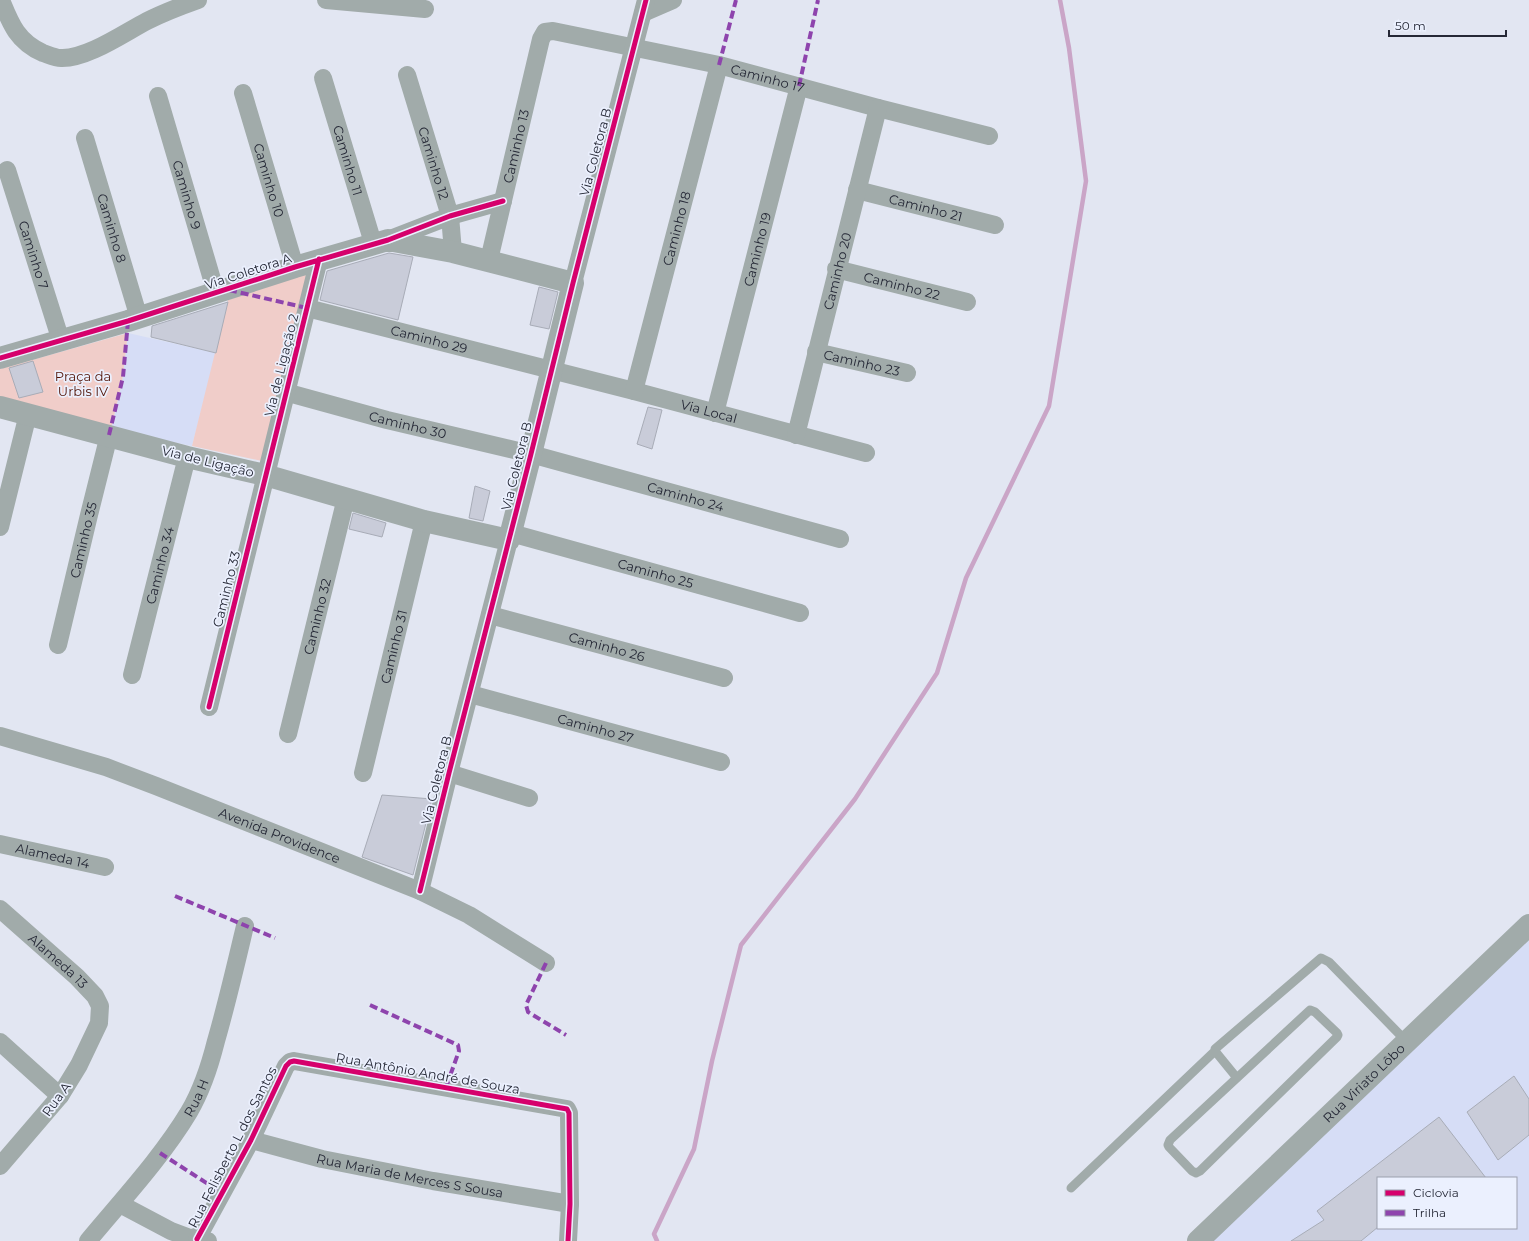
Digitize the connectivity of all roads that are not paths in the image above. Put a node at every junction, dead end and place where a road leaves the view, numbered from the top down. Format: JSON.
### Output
{"nodes":[{"id":1,"x":1,"y":0,"type":"edge"},
{"id":2,"x":198,"y":0,"type":"edge"},
{"id":3,"x":326,"y":0,"type":"edge"},
{"id":4,"x":673,"y":0,"type":"edge"},
{"id":5,"x":644,"y":6,"type":"edge"},
{"id":6,"x":425,"y":9,"type":"dead end"},
{"id":7,"x":545,"y":32,"type":"joint"},
{"id":8,"x":634,"y":47,"type":"junction"},
{"id":9,"x":719,"y":65,"type":"junction"},
{"id":10,"x":407,"y":75,"type":"dead end"},
{"id":11,"x":323,"y":78,"type":"dead end"},
{"id":12,"x":799,"y":86,"type":"junction"},
{"id":13,"x":243,"y":93,"type":"dead end"},
{"id":14,"x":158,"y":96,"type":"dead end"},
{"id":15,"x":878,"y":108,"type":"junction"},
{"id":16,"x":989,"y":136,"type":"dead end"},
{"id":17,"x":85,"y":138,"type":"dead end"},
{"id":18,"x":7,"y":170,"type":"dead end"},
{"id":19,"x":857,"y":190,"type":"junction"},
{"id":20,"x":503,"y":201,"type":"junction"},
{"id":21,"x":450,"y":216,"type":"junction"},
{"id":22,"x":995,"y":225,"type":"dead end"},
{"id":23,"x":381,"y":242,"type":"junction"},
{"id":24,"x":453,"y":252,"type":"junction"},
{"id":25,"x":319,"y":259,"type":"junction"},
{"id":26,"x":489,"y":260,"type":"junction"},
{"id":27,"x":295,"y":267,"type":"junction"},
{"id":28,"x":836,"y":269,"type":"junction"},
{"id":29,"x":573,"y":283,"type":"junction"},
{"id":30,"x":216,"y":293,"type":"junction"},
{"id":31,"x":967,"y":302,"type":"dead end"},
{"id":32,"x":307,"y":308,"type":"junction"},
{"id":33,"x":139,"y":318,"type":"junction"},
{"id":34,"x":61,"y":341,"type":"junction"},
{"id":35,"x":816,"y":352,"type":"junction"},
{"id":36,"x":0,"y":358,"type":"edge"},
{"id":37,"x":551,"y":370,"type":"junction"},
{"id":38,"x":907,"y":373,"type":"dead end"},
{"id":39,"x":634,"y":391,"type":"junction"},
{"id":40,"x":286,"y":392,"type":"junction"},
{"id":41,"x":0,"y":407,"type":"edge"},
{"id":42,"x":714,"y":413,"type":"junction"},
{"id":43,"x":28,"y":414,"type":"junction"},
{"id":44,"x":110,"y":435,"type":"junction"},
{"id":45,"x":796,"y":435,"type":"junction"},
{"id":46,"x":866,"y":453,"type":"dead end"},
{"id":47,"x":532,"y":454,"type":"junction"},
{"id":48,"x":187,"y":457,"type":"junction"},
{"id":49,"x":265,"y":475,"type":"junction"},
{"id":50,"x":346,"y":498,"type":"junction"},
{"id":51,"x":424,"y":521,"type":"junction"},
{"id":52,"x":0,"y":528,"type":"edge"},
{"id":53,"x":510,"y":537,"type":"junction"},
{"id":54,"x":840,"y":539,"type":"dead end"},
{"id":55,"x":800,"y":613,"type":"dead end"},
{"id":56,"x":490,"y":615,"type":"junction"},
{"id":57,"x":58,"y":645,"type":"dead end"},
{"id":58,"x":132,"y":675,"type":"dead end"},
{"id":59,"x":724,"y":678,"type":"dead end"},
{"id":60,"x":470,"y":694,"type":"junction"},
{"id":61,"x":208,"y":708,"type":"dead end"},
{"id":62,"x":288,"y":734,"type":"dead end"},
{"id":63,"x":0,"y":736,"type":"edge"},
{"id":64,"x":721,"y":762,"type":"dead end"},
{"id":65,"x":363,"y":773,"type":"dead end"},
{"id":66,"x":449,"y":773,"type":"junction"},
{"id":67,"x":529,"y":798,"type":"dead end"},
{"id":68,"x":0,"y":844,"type":"edge"},
{"id":69,"x":105,"y":867,"type":"dead end"},
{"id":70,"x":420,"y":891,"type":"junction"},
{"id":71,"x":0,"y":909,"type":"edge"},
{"id":72,"x":1529,"y":925,"type":"edge"},
{"id":73,"x":245,"y":926,"type":"dead end"},
{"id":74,"x":546,"y":963,"type":"dead end"},
{"id":75,"x":99,"y":1023,"type":"joint"},
{"id":76,"x":0,"y":1042,"type":"edge"},
{"id":77,"x":1407,"y":1042,"type":"junction"},
{"id":78,"x":1215,"y":1051,"type":"junction"},
{"id":79,"x":286,"y":1066,"type":"joint"},
{"id":80,"x":1237,"y":1078,"type":"junction"},
{"id":81,"x":60,"y":1096,"type":"junction"},
{"id":82,"x":251,"y":1140,"type":"junction"},
{"id":83,"x":0,"y":1166,"type":"edge"},
{"id":84,"x":1070,"y":1188,"type":"dead end"},
{"id":85,"x":120,"y":1204,"type":"junction"},
{"id":86,"x":570,"y":1204,"type":"junction"},
{"id":87,"x":203,"y":1240,"type":"edge"},
{"id":88,"x":88,"y":1241,"type":"edge"},
{"id":89,"x":568,"y":1241,"type":"edge"},
{"id":90,"x":1198,"y":1241,"type":"edge"}],
"edges":[{"from":1,"to":2,"type":"street"},
{"from":3,"to":6,"type":"street"},
{"from":4,"to":5,"type":"street"},
{"from":5,"to":8,"type":"street","name":"Via Coletora B"},
{"from":7,"to":8,"type":"street","name":"Caminho 17"},
{"from":7,"to":20,"type":"street","name":"Caminho 13"},
{"from":8,"to":9,"type":"street","name":"Caminho 17"},
{"from":8,"to":29,"type":"street","name":"Via Coletora B"},
{"from":9,"to":12,"type":"street","name":"Caminho 17"},
{"from":9,"to":39,"type":"street","name":"Caminho 18"},
{"from":10,"to":21,"type":"street","name":"Caminho 12"},
{"from":11,"to":23,"type":"street","name":"Caminho 11"},
{"from":12,"to":15,"type":"street","name":"Caminho 17"},
{"from":12,"to":42,"type":"street","name":"Caminho 19"},
{"from":13,"to":27,"type":"street","name":"Caminho 10"},
{"from":14,"to":30,"type":"street","name":"Caminho 9"},
{"from":15,"to":16,"type":"street","name":"Caminho 17"},
{"from":15,"to":19,"type":"street","name":"Caminho 20"},
{"from":17,"to":33,"type":"street","name":"Caminho 8"},
{"from":18,"to":34,"type":"street","name":"Caminho 7"},
{"from":19,"to":22,"type":"street","name":"Caminho 21"},
{"from":19,"to":28,"type":"street","name":"Caminho 20"},
{"from":20,"to":21,"type":"street","name":"Via Coletora A"},
{"from":20,"to":26,"type":"street","name":"Caminho 13"},
{"from":21,"to":23,"type":"street","name":"Via Coletora A"},
{"from":21,"to":24,"type":"street","name":"Caminho 12"},
{"from":23,"to":24,"type":"street","name":"Via Coletora A"},
{"from":23,"to":25,"type":"street","name":"Via Coletora A"},
{"from":24,"to":26,"type":"street","name":"Via Coletora A"},
{"from":25,"to":27,"type":"street","name":"Via Coletora A"},
{"from":25,"to":32,"type":"street","name":"Via de Ligação 2"},
{"from":26,"to":29,"type":"street","name":"Via Coletora A"},
{"from":27,"to":30,"type":"street","name":"Via Coletora A"},
{"from":28,"to":31,"type":"street","name":"Caminho 22"},
{"from":28,"to":35,"type":"street","name":"Caminho 20"},
{"from":29,"to":37,"type":"street","name":"Via Coletora B"},
{"from":30,"to":33,"type":"street","name":"Via Coletora A"},
{"from":32,"to":37,"type":"street","name":"Caminho 29"},
{"from":32,"to":40,"type":"street","name":"Via de Ligação 2"},
{"from":33,"to":34,"type":"street","name":"Via Coletora A"},
{"from":34,"to":36,"type":"street","name":"Via Coletora A"},
{"from":35,"to":38,"type":"street","name":"Caminho 23"},
{"from":35,"to":45,"type":"street","name":"Caminho 20"},
{"from":37,"to":39,"type":"street","name":"Via Local"},
{"from":37,"to":47,"type":"street","name":"Via Coletora B"},
{"from":39,"to":42,"type":"street","name":"Via Local"},
{"from":40,"to":47,"type":"street","name":"Caminho 30"},
{"from":40,"to":49,"type":"street","name":"Via de Ligação 2"},
{"from":41,"to":43,"type":"street","name":"Via de Ligação"},
{"from":42,"to":45,"type":"street","name":"Via Local"},
{"from":43,"to":44,"type":"street","name":"Via de Ligação"},
{"from":43,"to":52,"type":"street"},
{"from":44,"to":48,"type":"street","name":"Via de Ligação"},
{"from":44,"to":57,"type":"street","name":"Caminho 35"},
{"from":45,"to":46,"type":"street","name":"Via Local"},
{"from":47,"to":53,"type":"street","name":"Via Coletora B"},
{"from":47,"to":54,"type":"street","name":"Caminho 24"},
{"from":48,"to":49,"type":"street","name":"Via de Ligação"},
{"from":48,"to":58,"type":"street","name":"Caminho 34"},
{"from":49,"to":50,"type":"street","name":"Via de Ligação"},
{"from":49,"to":61,"type":"street","name":"Caminho 33"},
{"from":50,"to":51,"type":"street","name":"Via de Ligação"},
{"from":50,"to":62,"type":"street","name":"Caminho 32"},
{"from":51,"to":53,"type":"street","name":"Via de Ligação"},
{"from":51,"to":65,"type":"street","name":"Caminho 31"},
{"from":53,"to":55,"type":"street","name":"Caminho 25"},
{"from":53,"to":56,"type":"street","name":"Via Coletora B"},
{"from":56,"to":59,"type":"street","name":"Caminho 26"},
{"from":56,"to":60,"type":"street","name":"Via Coletora B"},
{"from":60,"to":64,"type":"street","name":"Caminho 27"},
{"from":60,"to":66,"type":"street","name":"Via Coletora B"},
{"from":63,"to":70,"type":"street","name":"Avenida Providence"},
{"from":66,"to":67,"type":"street"},
{"from":66,"to":70,"type":"street","name":"Via Coletora B"},
{"from":68,"to":69,"type":"street","name":"Alameda 14"},
{"from":70,"to":74,"type":"street","name":"Avenida Providence"},
{"from":71,"to":75,"type":"street","name":"Alameda 13"},
{"from":72,"to":77,"type":"street","name":"Rua Viriato Lôbo"},
{"from":73,"to":85,"type":"street","name":"Rua H"},
{"from":75,"to":81,"type":"street","name":"Rua A"},
{"from":76,"to":81,"type":"street"},
{"from":77,"to":78,"type":"lane"},
{"from":77,"to":90,"type":"street","name":"Rua Viriato Lôbo"},
{"from":78,"to":80,"type":"lane"},
{"from":78,"to":84,"type":"lane"},
{"from":79,"to":82,"type":"street","name":"Rua Felisberto L dos Santos"},
{"from":79,"to":86,"type":"street","name":"Rua Antônio André de Souza"},
{"from":80,"to":80,"type":"lane"},
{"from":81,"to":83,"type":"street","name":"Rua A"},
{"from":82,"to":86,"type":"street","name":"Rua Maria de Merces S Sousa"},
{"from":82,"to":87,"type":"street","name":"Rua Felisberto L dos Santos"},
{"from":85,"to":87,"type":"street"},
{"from":85,"to":88,"type":"street","name":"Rua H"},
{"from":86,"to":89,"type":"street"}]}
